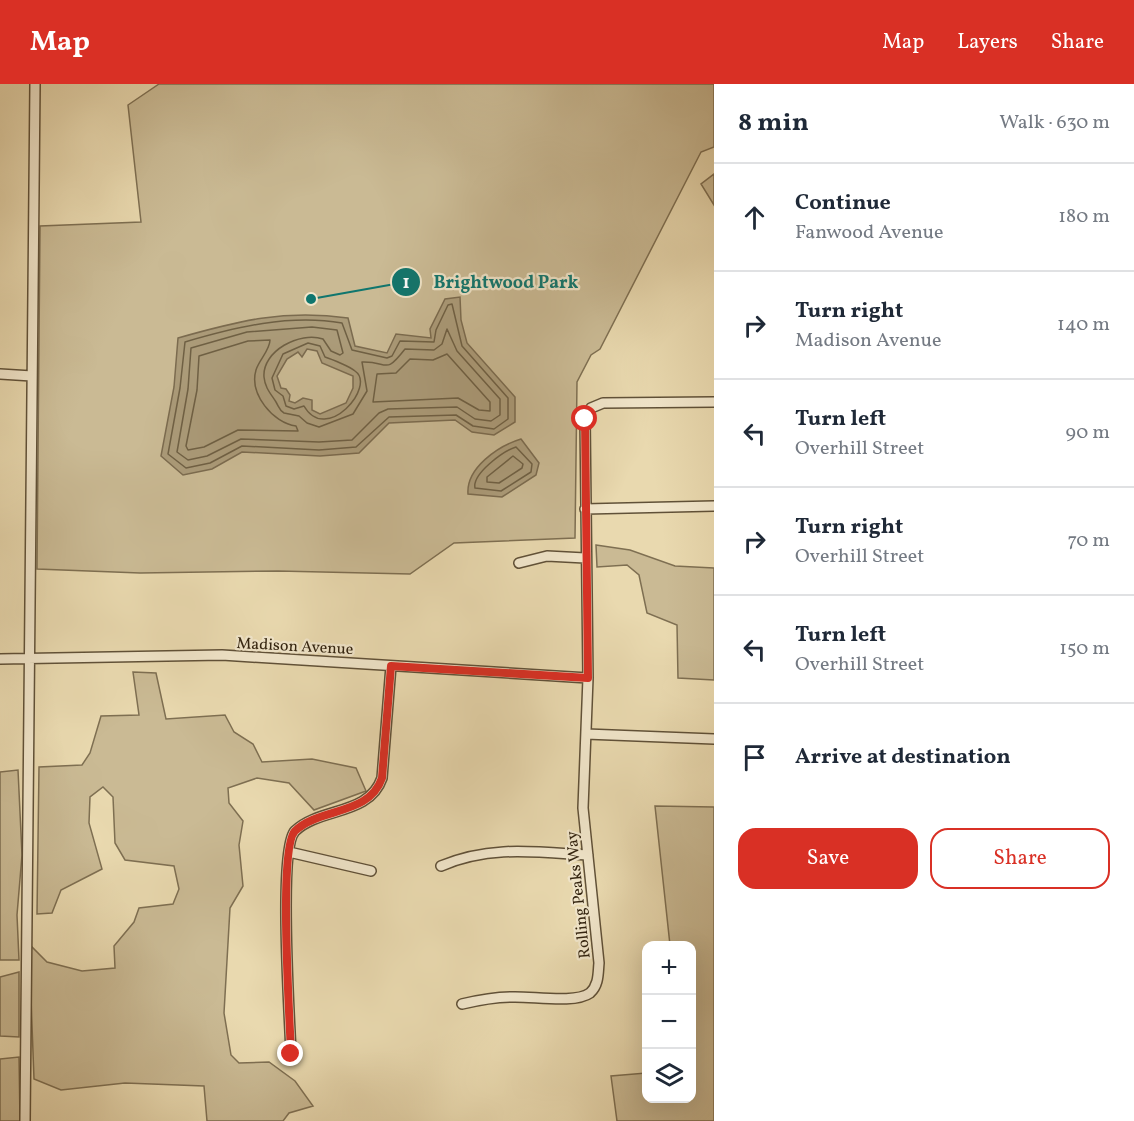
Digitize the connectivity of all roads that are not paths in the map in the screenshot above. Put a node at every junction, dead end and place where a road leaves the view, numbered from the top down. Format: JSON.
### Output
{"nodes":[{"id":1,"x":35,"y":84,"type":"edge"},
{"id":2,"x":0,"y":374,"type":"edge"},
{"id":3,"x":32,"y":376,"type":"junction"},
{"id":4,"x":714,"y":402,"type":"edge"},
{"id":5,"x":714,"y":506,"type":"edge"},
{"id":6,"x":585,"y":508,"type":"junction"},
{"id":7,"x":585,"y":558,"type":"junction"},
{"id":8,"x":519,"y":563,"type":"dead end"},
{"id":9,"x":28,"y":658,"type":"junction"},
{"id":10,"x":0,"y":659,"type":"edge"},
{"id":11,"x":391,"y":666,"type":"junction"},
{"id":12,"x":588,"y":678,"type":"junction"},
{"id":13,"x":586,"y":734,"type":"junction"},
{"id":14,"x":714,"y":739,"type":"edge"},
{"id":15,"x":289,"y":852,"type":"junction"},
{"id":16,"x":588,"y":855,"type":"junction"},
{"id":17,"x":441,"y":866,"type":"dead end"},
{"id":18,"x":371,"y":871,"type":"dead end"},
{"id":19,"x":462,"y":1004,"type":"dead end"},
{"id":20,"x":291,"y":1054,"type":"dead end"},
{"id":21,"x":25,"y":1121,"type":"edge"}],
"edges":[{"from":1,"to":3,"type":"street"},
{"from":2,"to":3,"type":"street"},
{"from":3,"to":9,"type":"street"},
{"from":4,"to":6,"type":"street","name":"Rolling Peaks Way"},
{"from":5,"to":6,"type":"street"},
{"from":6,"to":7,"type":"street","name":"Rolling Peaks Way"},
{"from":7,"to":8,"type":"street"},
{"from":7,"to":12,"type":"street","name":"Rolling Peaks Way"},
{"from":9,"to":10,"type":"street","name":"Madison Avenue"},
{"from":9,"to":11,"type":"street","name":"Madison Avenue"},
{"from":9,"to":21,"type":"street"},
{"from":11,"to":12,"type":"street","name":"Madison Avenue"},
{"from":11,"to":15,"type":"street"},
{"from":12,"to":13,"type":"street","name":"Rolling Peaks Way"},
{"from":13,"to":14,"type":"street"},
{"from":13,"to":16,"type":"street","name":"Rolling Peaks Way"},
{"from":15,"to":18,"type":"street"},
{"from":15,"to":20,"type":"street"},
{"from":16,"to":17,"type":"street"},
{"from":16,"to":19,"type":"street","name":"Rolling Peaks Way"}]}
